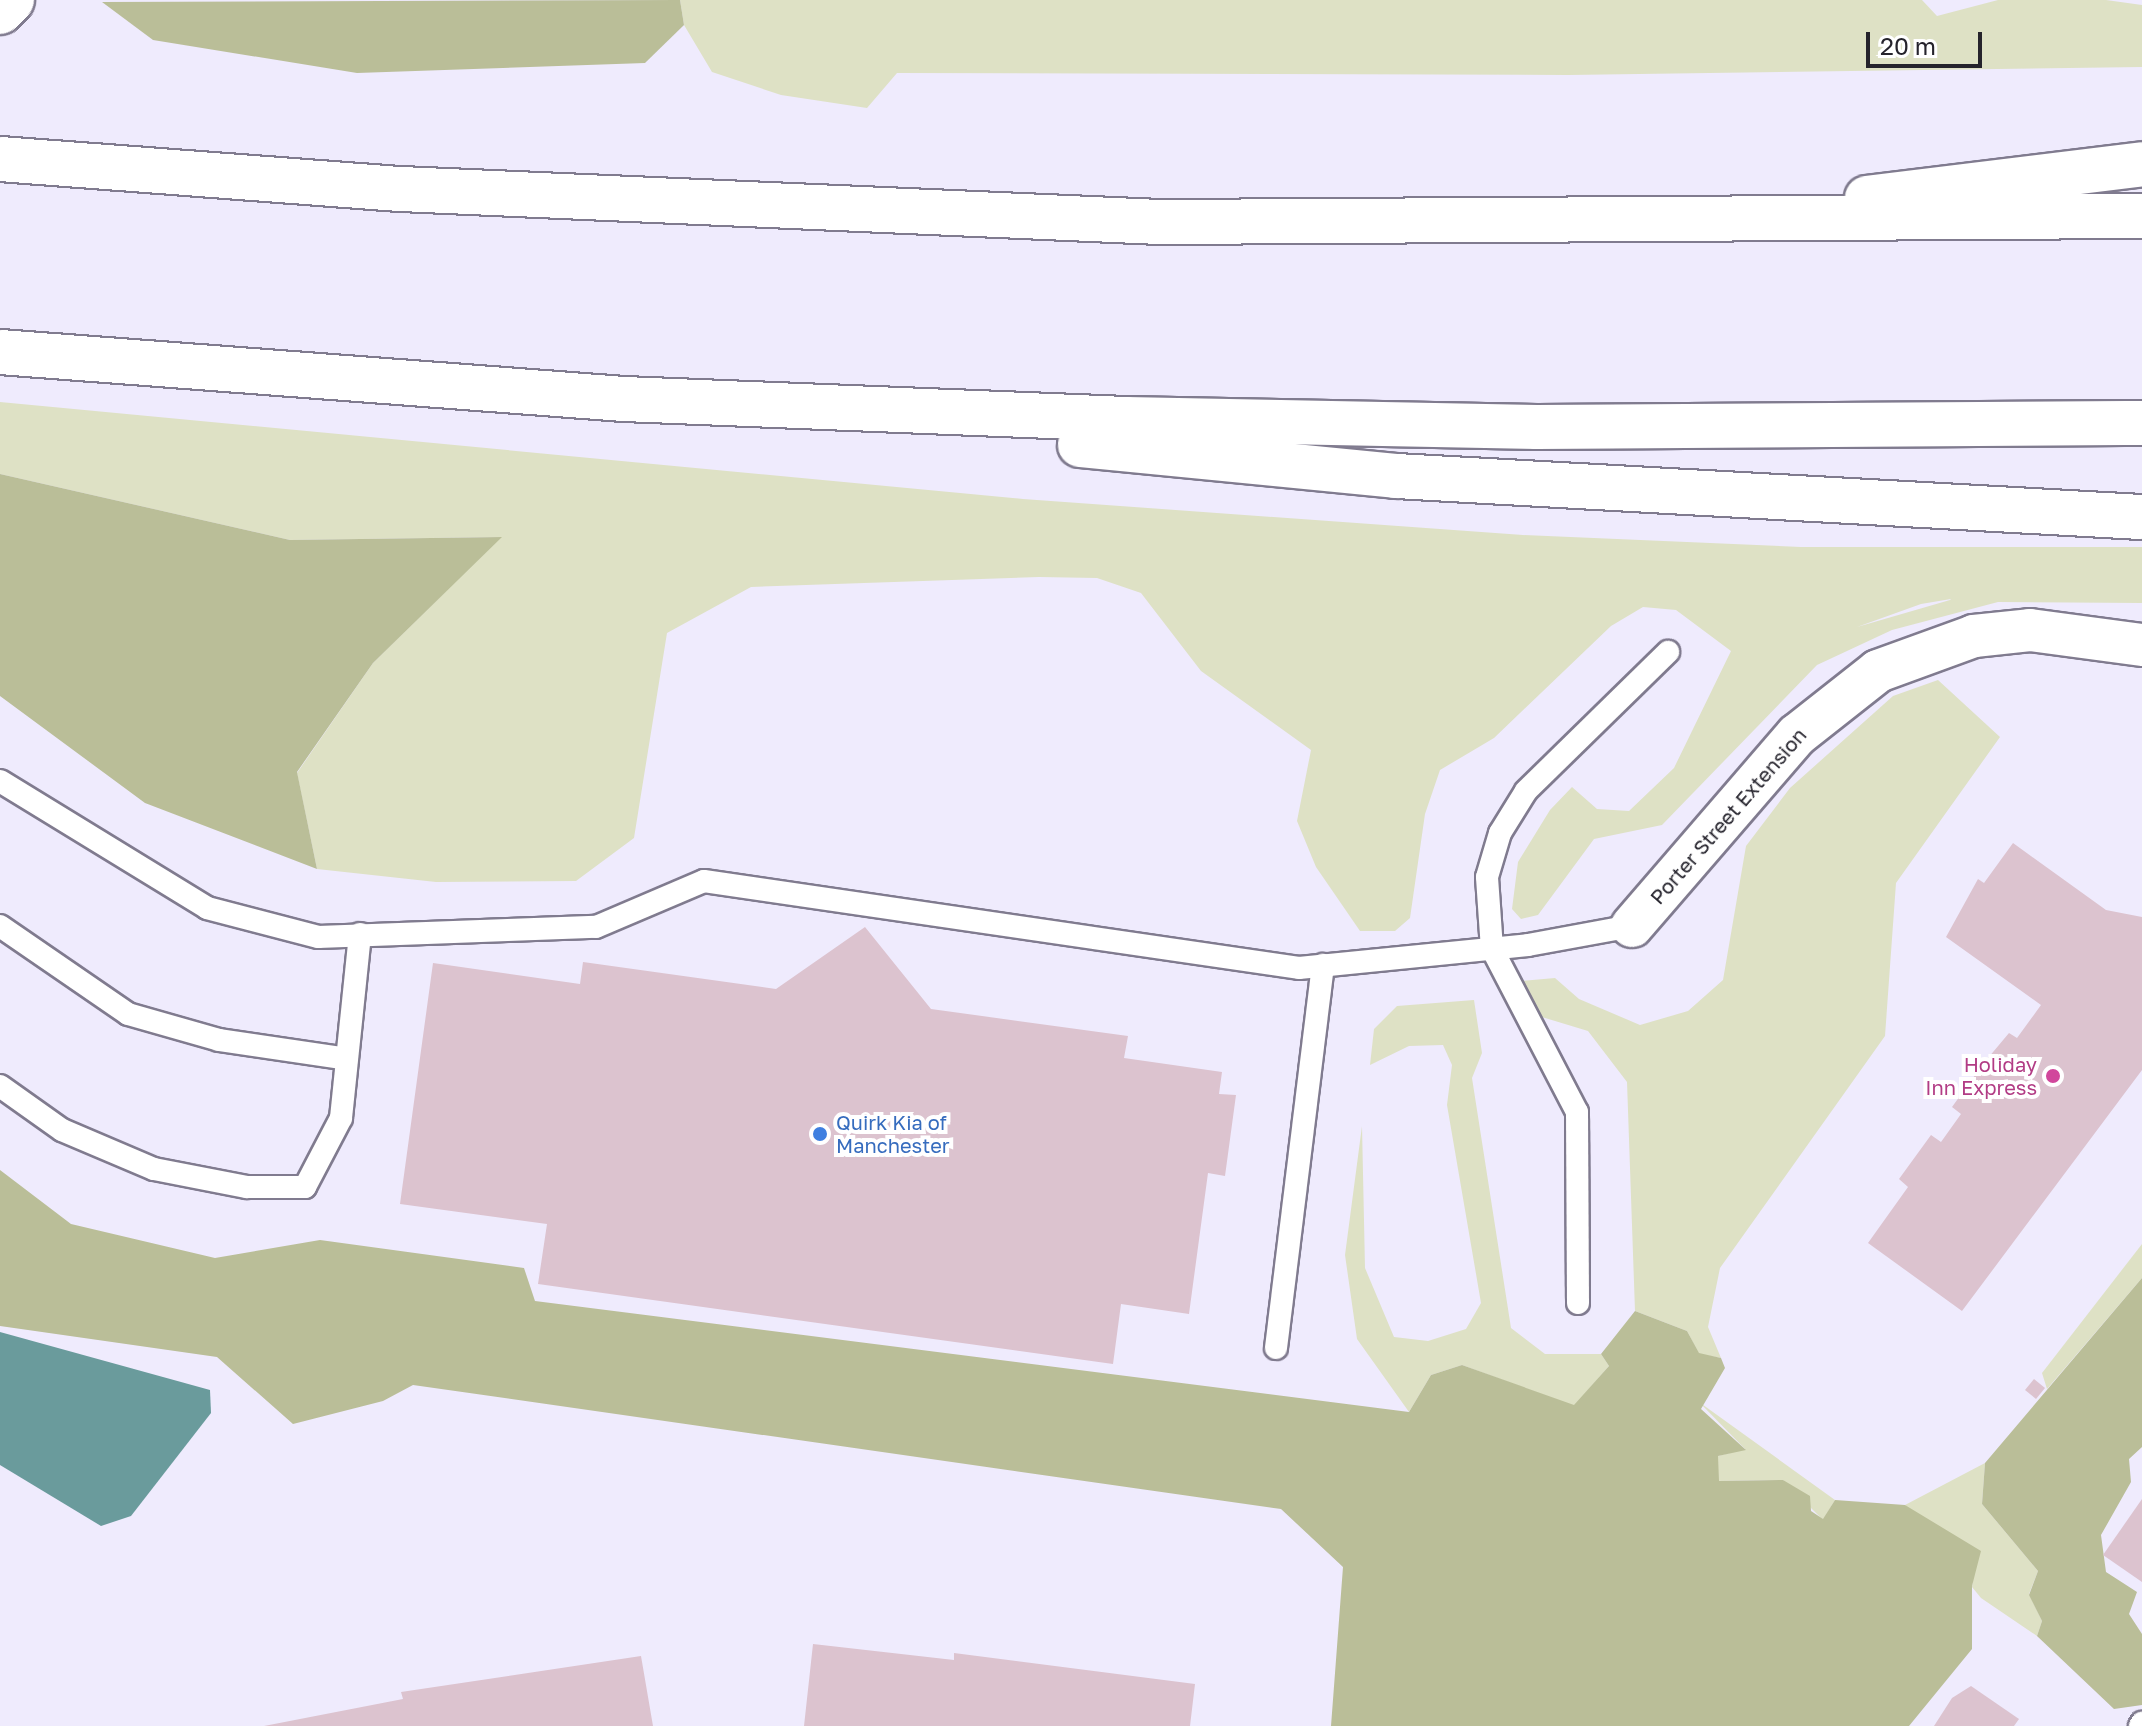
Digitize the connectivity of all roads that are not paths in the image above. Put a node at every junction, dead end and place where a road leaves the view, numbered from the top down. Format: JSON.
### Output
{"nodes":[{"id":1,"x":12,"y":0,"type":"edge"},
{"id":2,"x":0,"y":12,"type":"edge"},
{"id":3,"x":0,"y":159,"type":"edge"},
{"id":4,"x":2142,"y":164,"type":"edge"},
{"id":5,"x":2142,"y":216,"type":"edge"},
{"id":6,"x":1662,"y":224,"type":"junction"},
{"id":7,"x":0,"y":352,"type":"edge"},
{"id":8,"x":624,"y":399,"type":"junction"},
{"id":9,"x":2142,"y":423,"type":"edge"},
{"id":10,"x":2142,"y":517,"type":"edge"},
{"id":11,"x":2142,"y":645,"type":"edge"},
{"id":12,"x":1668,"y":652,"type":"dead end"},
{"id":13,"x":0,"y":781,"type":"edge"},
{"id":14,"x":0,"y":926,"type":"edge"},
{"id":15,"x":1632,"y":926,"type":"joint"},
{"id":16,"x":360,"y":934,"type":"junction"},
{"id":17,"x":1492,"y":949,"type":"junction"},
{"id":18,"x":1323,"y":965,"type":"junction"},
{"id":19,"x":347,"y":1059,"type":"junction"},
{"id":20,"x":0,"y":1086,"type":"edge"},
{"id":21,"x":1578,"y":1303,"type":"dead end"},
{"id":22,"x":1276,"y":1348,"type":"dead end"}],
"edges":[{"from":1,"to":2,"type":"main road"},
{"from":3,"to":6,"type":"main road"},
{"from":4,"to":6,"type":"main road"},
{"from":5,"to":6,"type":"main road"},
{"from":7,"to":8,"type":"main road"},
{"from":8,"to":9,"type":"main road"},
{"from":8,"to":10,"type":"main road"},
{"from":11,"to":15,"type":"street","name":"Porter Street Extension"},
{"from":12,"to":17,"type":"lane"},
{"from":13,"to":16,"type":"lane"},
{"from":14,"to":19,"type":"lane"},
{"from":15,"to":17,"type":"lane"},
{"from":16,"to":18,"type":"lane"},
{"from":16,"to":19,"type":"lane"},
{"from":17,"to":18,"type":"lane"},
{"from":17,"to":21,"type":"lane"},
{"from":18,"to":22,"type":"lane"},
{"from":19,"to":20,"type":"lane"}]}
